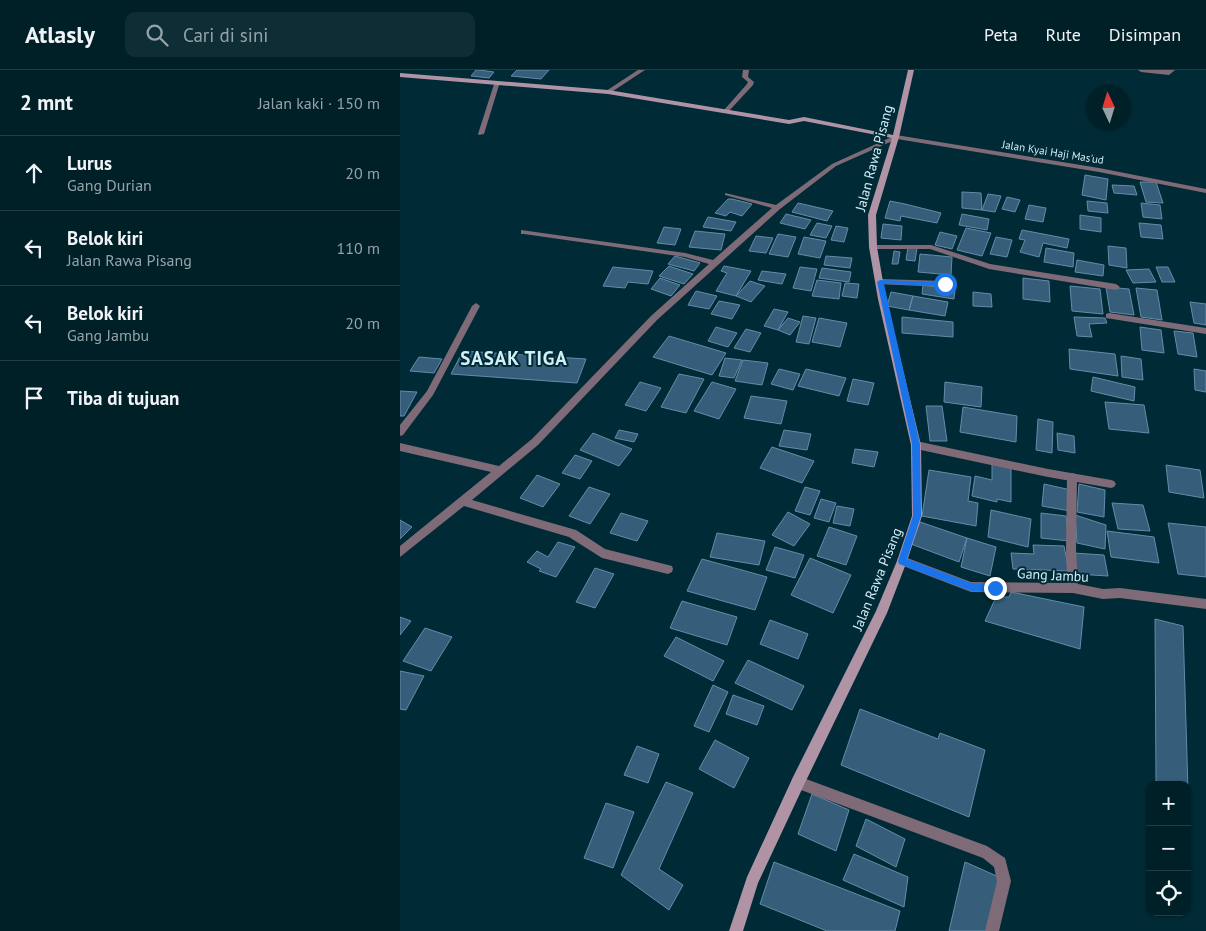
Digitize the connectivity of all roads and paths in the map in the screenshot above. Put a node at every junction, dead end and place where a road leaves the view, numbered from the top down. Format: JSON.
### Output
{"nodes":[{"id":1,"x":642,"y":70,"type":"edge"},
{"id":2,"x":746,"y":70,"type":"edge"},
{"id":3,"x":911,"y":70,"type":"edge"},
{"id":4,"x":1141,"y":70,"type":"edge"},
{"id":5,"x":1172,"y":70,"type":"edge"},
{"id":6,"x":400,"y":76,"type":"edge"},
{"id":7,"x":497,"y":82,"type":"junction"},
{"id":8,"x":608,"y":92,"type":"junction"},
{"id":9,"x":726,"y":111,"type":"junction"},
{"id":10,"x":481,"y":134,"type":"dead end"},
{"id":11,"x":896,"y":137,"type":"junction"},
{"id":12,"x":1206,"y":191,"type":"edge"},
{"id":13,"x":727,"y":194,"type":"dead end"},
{"id":14,"x":777,"y":207,"type":"junction"},
{"id":15,"x":524,"y":232,"type":"dead end"},
{"id":16,"x":873,"y":247,"type":"junction"},
{"id":17,"x":714,"y":264,"type":"junction"},
{"id":18,"x":880,"y":282,"type":"junction"},
{"id":19,"x":945,"y":284,"type":"dead end"},
{"id":20,"x":1116,"y":287,"type":"dead end"},
{"id":21,"x":476,"y":306,"type":"dead end"},
{"id":22,"x":1109,"y":316,"type":"dead end"},
{"id":23,"x":1206,"y":331,"type":"edge"},
{"id":24,"x":400,"y":432,"type":"edge"},
{"id":25,"x":916,"y":444,"type":"junction"},
{"id":26,"x":400,"y":447,"type":"edge"},
{"id":27,"x":501,"y":470,"type":"junction"},
{"id":28,"x":1072,"y":477,"type":"junction"},
{"id":29,"x":1111,"y":484,"type":"dead end"},
{"id":30,"x":462,"y":501,"type":"junction"},
{"id":31,"x":400,"y":552,"type":"edge"},
{"id":32,"x":902,"y":561,"type":"junction"},
{"id":33,"x":668,"y":569,"type":"dead end"},
{"id":34,"x":1073,"y":588,"type":"junction"},
{"id":35,"x":1206,"y":604,"type":"edge"},
{"id":36,"x":798,"y":782,"type":"junction"},
{"id":37,"x":736,"y":931,"type":"edge"},
{"id":38,"x":992,"y":931,"type":"edge"}],
"edges":[{"from":1,"to":8,"type":"street"},
{"from":2,"to":9,"type":"street"},
{"from":3,"to":11,"type":"street","name":"Jalan Rawa Pisang"},
{"from":4,"to":5,"type":"street"},
{"from":6,"to":7,"type":"street"},
{"from":7,"to":8,"type":"street"},
{"from":7,"to":10,"type":"street"},
{"from":8,"to":9,"type":"street"},
{"from":9,"to":11,"type":"street"},
{"from":11,"to":12,"type":"street","name":"Jalan Kyai Haji Mas'ud"},
{"from":11,"to":14,"type":"street"},
{"from":11,"to":16,"type":"street","name":"Jalan Rawa Pisang"},
{"from":13,"to":14,"type":"street"},
{"from":14,"to":17,"type":"street"},
{"from":15,"to":17,"type":"street"},
{"from":16,"to":18,"type":"street","name":"Jalan Rawa Pisang"},
{"from":16,"to":20,"type":"street"},
{"from":17,"to":27,"type":"street"},
{"from":18,"to":19,"type":"street"},
{"from":18,"to":25,"type":"street","name":"Jalan Rawa Pisang"},
{"from":21,"to":24,"type":"street"},
{"from":22,"to":23,"type":"street"},
{"from":25,"to":28,"type":"street"},
{"from":25,"to":32,"type":"street","name":"Jalan Rawa Pisang"},
{"from":26,"to":27,"type":"street"},
{"from":27,"to":30,"type":"street"},
{"from":28,"to":29,"type":"street"},
{"from":28,"to":34,"type":"street"},
{"from":30,"to":31,"type":"street"},
{"from":30,"to":33,"type":"street"},
{"from":32,"to":34,"type":"street","name":"Gang Jambu"},
{"from":32,"to":36,"type":"street","name":"Jalan Rawa Pisang"},
{"from":34,"to":35,"type":"street","name":"Gang Jambu"},
{"from":36,"to":37,"type":"street","name":"Jalan Rawa Pisang"},
{"from":36,"to":38,"type":"street"}]}
